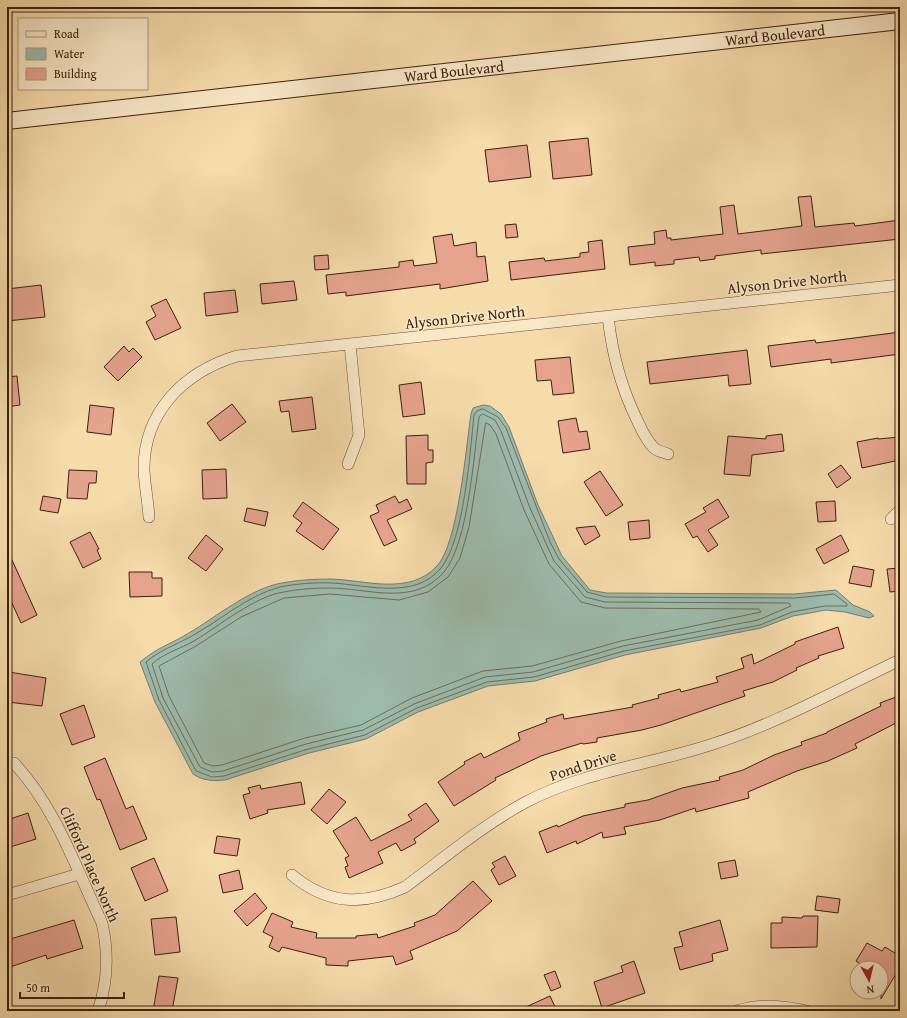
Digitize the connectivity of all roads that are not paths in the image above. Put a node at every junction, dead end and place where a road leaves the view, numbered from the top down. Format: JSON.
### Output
{"nodes":[{"id":1,"x":900,"y":21,"type":"edge"},
{"id":2,"x":7,"y":121,"type":"edge"},
{"id":3,"x":900,"y":284,"type":"edge"},
{"id":4,"x":608,"y":316,"type":"junction"},
{"id":5,"x":350,"y":344,"type":"junction"},
{"id":6,"x":668,"y":454,"type":"dead end"},
{"id":7,"x":348,"y":464,"type":"dead end"},
{"id":8,"x":900,"y":510,"type":"edge"},
{"id":9,"x":149,"y":517,"type":"dead end"},
{"id":10,"x":891,"y":519,"type":"dead end"},
{"id":11,"x":900,"y":660,"type":"edge"},
{"id":12,"x":14,"y":763,"type":"dead end"},
{"id":13,"x":79,"y":874,"type":"junction"},
{"id":14,"x":292,"y":876,"type":"dead end"},
{"id":15,"x":7,"y":895,"type":"edge"},
{"id":16,"x":98,"y":1011,"type":"edge"},
{"id":17,"x":737,"y":1011,"type":"edge"},
{"id":18,"x":807,"y":1011,"type":"edge"}],
"edges":[{"from":1,"to":2,"type":"main road","name":"Ward Boulevard"},
{"from":3,"to":4,"type":"street","name":"Alyson Drive North"},
{"from":4,"to":5,"type":"street","name":"Alyson Drive North"},
{"from":4,"to":6,"type":"street"},
{"from":5,"to":7,"type":"street"},
{"from":5,"to":9,"type":"street","name":"Alyson Drive North"},
{"from":8,"to":10,"type":"street"},
{"from":11,"to":14,"type":"street","name":"Pond Drive"},
{"from":12,"to":13,"type":"street","name":"Clifford Place North"},
{"from":13,"to":15,"type":"street"},
{"from":13,"to":16,"type":"street","name":"Clifford Place North"},
{"from":17,"to":18,"type":"street"}]}
